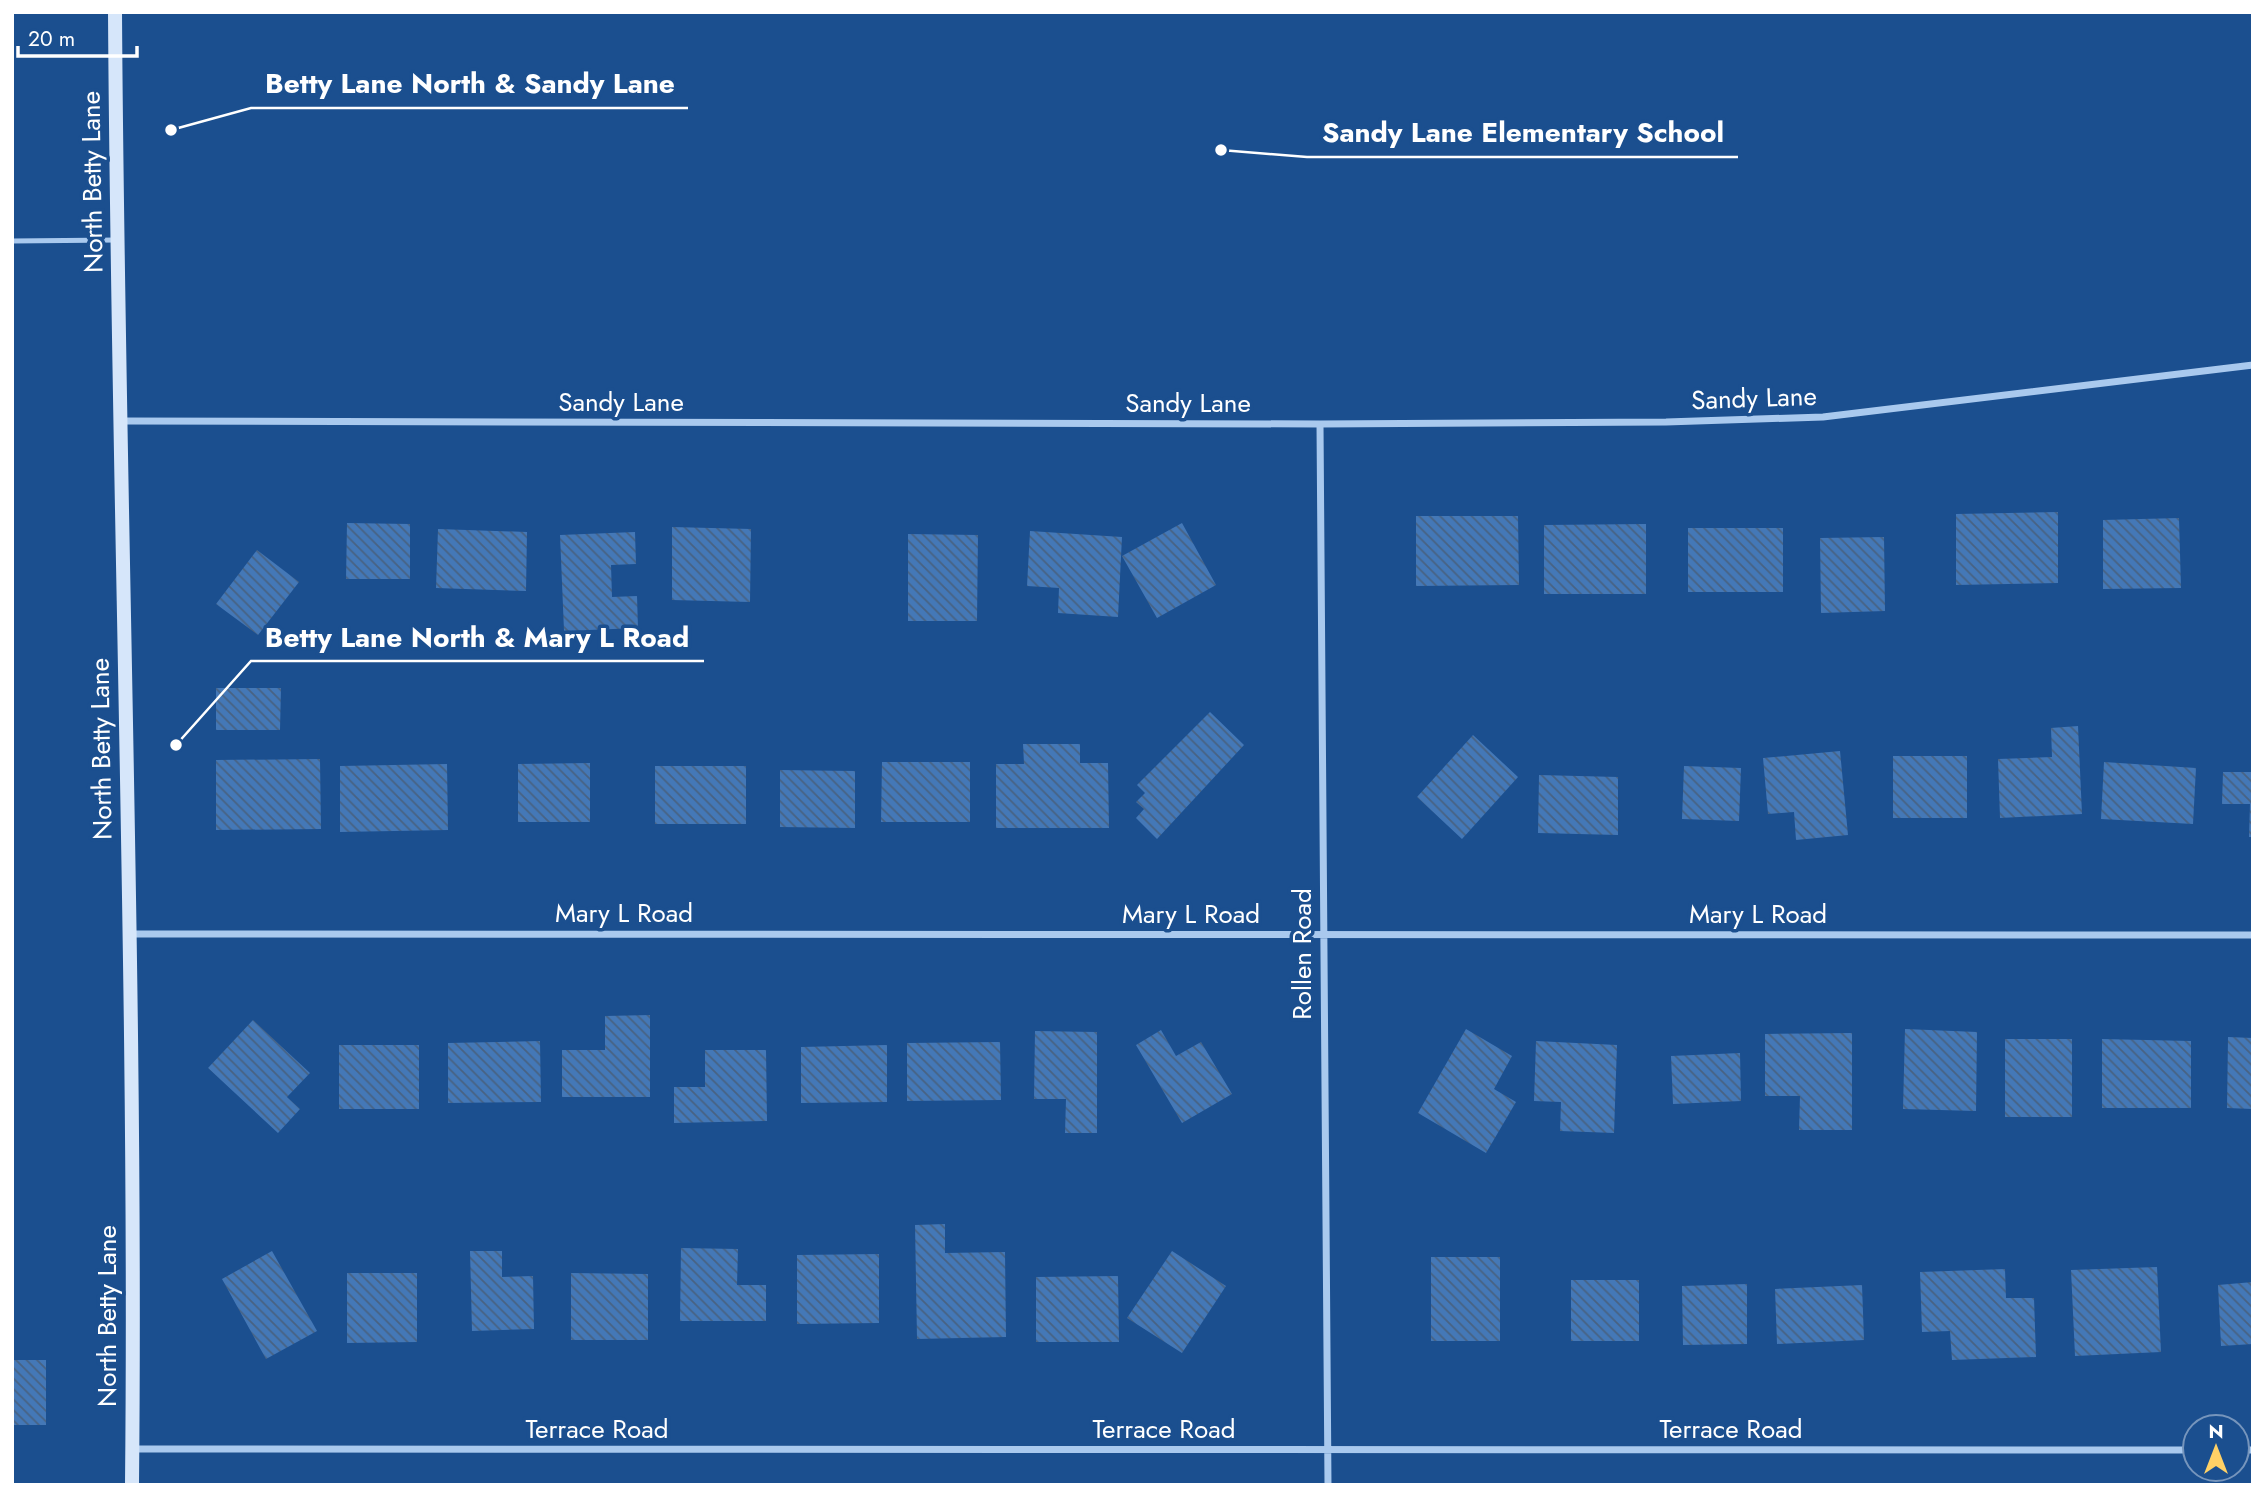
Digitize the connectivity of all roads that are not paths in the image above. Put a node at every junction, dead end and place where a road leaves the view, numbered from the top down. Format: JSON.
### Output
{"nodes":[{"id":1,"x":115,"y":12,"type":"edge"},
{"id":2,"x":117,"y":240,"type":"junction"},
{"id":3,"x":12,"y":241,"type":"edge"},
{"id":4,"x":2253,"y":365,"type":"edge"},
{"id":5,"x":120,"y":421,"type":"junction"},
{"id":6,"x":1320,"y":424,"type":"junction"},
{"id":7,"x":129,"y":934,"type":"junction"},
{"id":8,"x":2253,"y":935,"type":"edge"},
{"id":9,"x":1323,"y":936,"type":"junction"},
{"id":10,"x":132,"y":1449,"type":"junction"},
{"id":11,"x":1327,"y":1450,"type":"junction"},
{"id":12,"x":2181,"y":1450,"type":"edge"},
{"id":13,"x":132,"y":1485,"type":"edge"},
{"id":14,"x":1328,"y":1485,"type":"edge"}],
"edges":[{"from":1,"to":2,"type":"street","name":"North Betty Lane"},
{"from":2,"to":3,"type":"lane"},
{"from":2,"to":5,"type":"street","name":"North Betty Lane"},
{"from":4,"to":6,"type":"street","name":"Sandy Lane"},
{"from":5,"to":6,"type":"street","name":"Sandy Lane"},
{"from":5,"to":7,"type":"street","name":"North Betty Lane"},
{"from":6,"to":9,"type":"street","name":"Rollen Road"},
{"from":7,"to":9,"type":"street","name":"Mary L Road"},
{"from":7,"to":10,"type":"street","name":"North Betty Lane"},
{"from":8,"to":9,"type":"street","name":"Mary L Road"},
{"from":9,"to":11,"type":"street","name":"Rollen Road"},
{"from":10,"to":11,"type":"street","name":"Terrace Road"},
{"from":10,"to":13,"type":"street","name":"North Betty Lane"},
{"from":11,"to":12,"type":"street","name":"Terrace Road"},
{"from":11,"to":14,"type":"street","name":"Rollen Road"}]}
